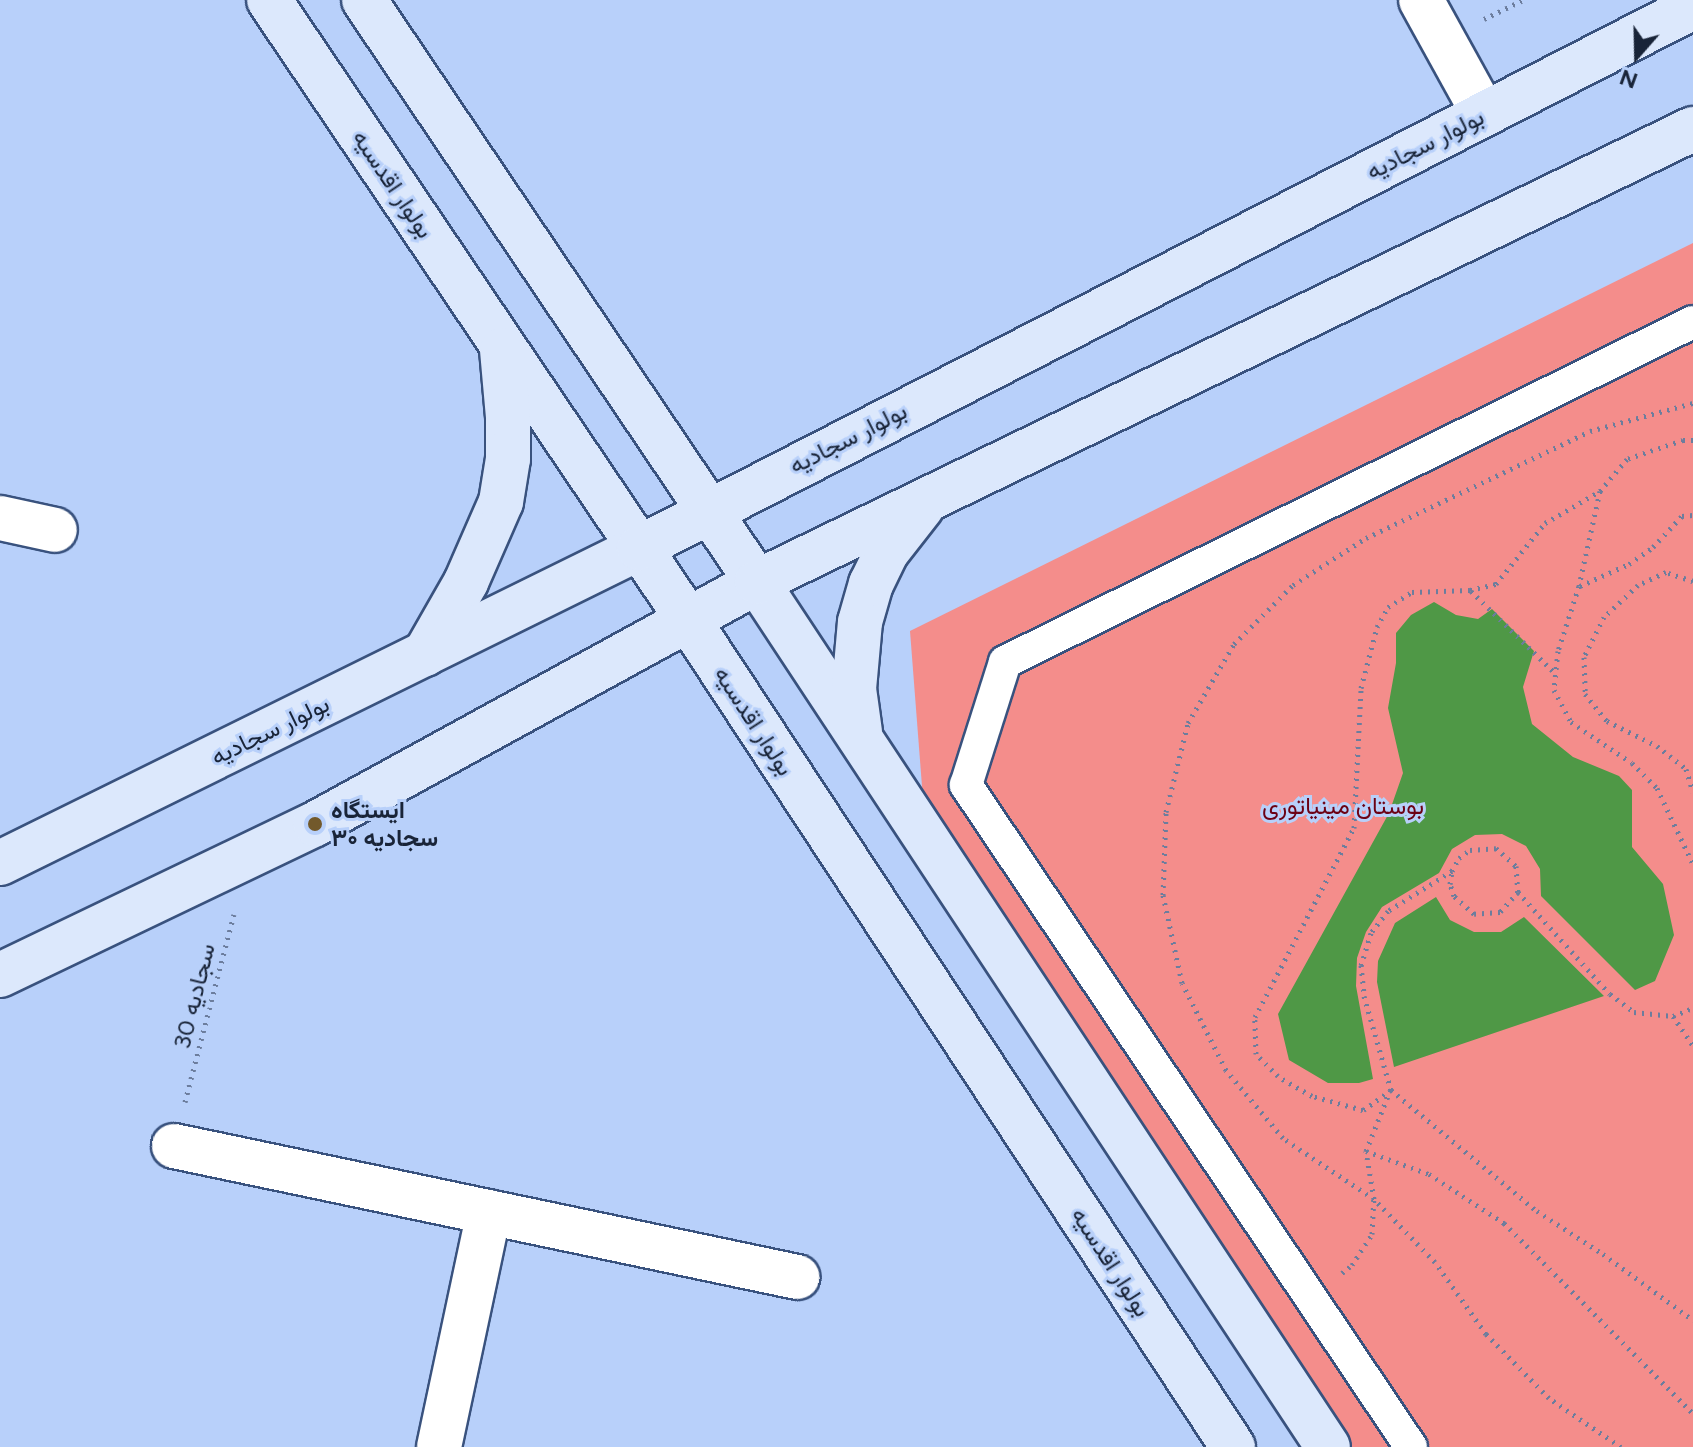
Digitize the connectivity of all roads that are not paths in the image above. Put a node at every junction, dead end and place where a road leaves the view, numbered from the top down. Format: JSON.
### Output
{"nodes":[{"id":1,"x":269,"y":0,"type":"edge"},
{"id":2,"x":364,"y":0,"type":"edge"},
{"id":3,"x":1421,"y":0,"type":"edge"},
{"id":4,"x":1693,"y":7,"type":"edge"},
{"id":5,"x":1484,"y":114,"type":"junction"},
{"id":6,"x":1693,"y":129,"type":"edge"},
{"id":7,"x":1693,"y":322,"type":"edge"},
{"id":8,"x":501,"y":344,"type":"junction"},
{"id":9,"x":928,"y":500,"type":"junction"},
{"id":10,"x":708,"y":510,"type":"junction"},
{"id":11,"x":0,"y":518,"type":"edge"},
{"id":12,"x":55,"y":530,"type":"dead end"},
{"id":13,"x":639,"y":548,"type":"junction"},
{"id":14,"x":757,"y":582,"type":"junction"},
{"id":15,"x":689,"y":621,"type":"junction"},
{"id":16,"x":425,"y":654,"type":"junction"},
{"id":17,"x":861,"y":739,"type":"junction"},
{"id":18,"x":0,"y":863,"type":"edge"},
{"id":19,"x":0,"y":975,"type":"edge"},
{"id":20,"x":174,"y":1146,"type":"road end"},
{"id":21,"x":489,"y":1212,"type":"junction"},
{"id":22,"x":797,"y":1277,"type":"dead end"},
{"id":23,"x":439,"y":1447,"type":"edge"},
{"id":24,"x":1233,"y":1447,"type":"edge"},
{"id":25,"x":1328,"y":1447,"type":"edge"},
{"id":26,"x":1411,"y":1447,"type":"edge"}],
"edges":[{"from":1,"to":8,"type":"main road","name":"بولوار اقدسیه"},
{"from":2,"to":10,"type":"main road"},
{"from":3,"to":5,"type":"street"},
{"from":4,"to":5,"type":"main road","name":"بولوار سجادیه"},
{"from":5,"to":10,"type":"main road","name":"بولوار سجادیه"},
{"from":6,"to":9,"type":"main road"},
{"from":7,"to":26,"type":"street"},
{"from":8,"to":13,"type":"main road","name":"بولوار اقدسیه"},
{"from":8,"to":16,"type":"main road"},
{"from":9,"to":14,"type":"main road"},
{"from":9,"to":17,"type":"main road"},
{"from":10,"to":13,"type":"main road","name":"بولوار سجادیه"},
{"from":10,"to":14,"type":"main road"},
{"from":11,"to":12,"type":"street"},
{"from":13,"to":15,"type":"main road","name":"بولوار اقدسیه"},
{"from":13,"to":16,"type":"main road","name":"بولوار سجادیه"},
{"from":14,"to":15,"type":"main road"},
{"from":14,"to":17,"type":"main road"},
{"from":15,"to":19,"type":"main road"},
{"from":15,"to":24,"type":"main road","name":"بولوار اقدسیه"},
{"from":16,"to":18,"type":"main road","name":"بولوار سجادیه"},
{"from":17,"to":25,"type":"main road"},
{"from":20,"to":21,"type":"street"},
{"from":21,"to":22,"type":"street"},
{"from":21,"to":23,"type":"street"}]}
